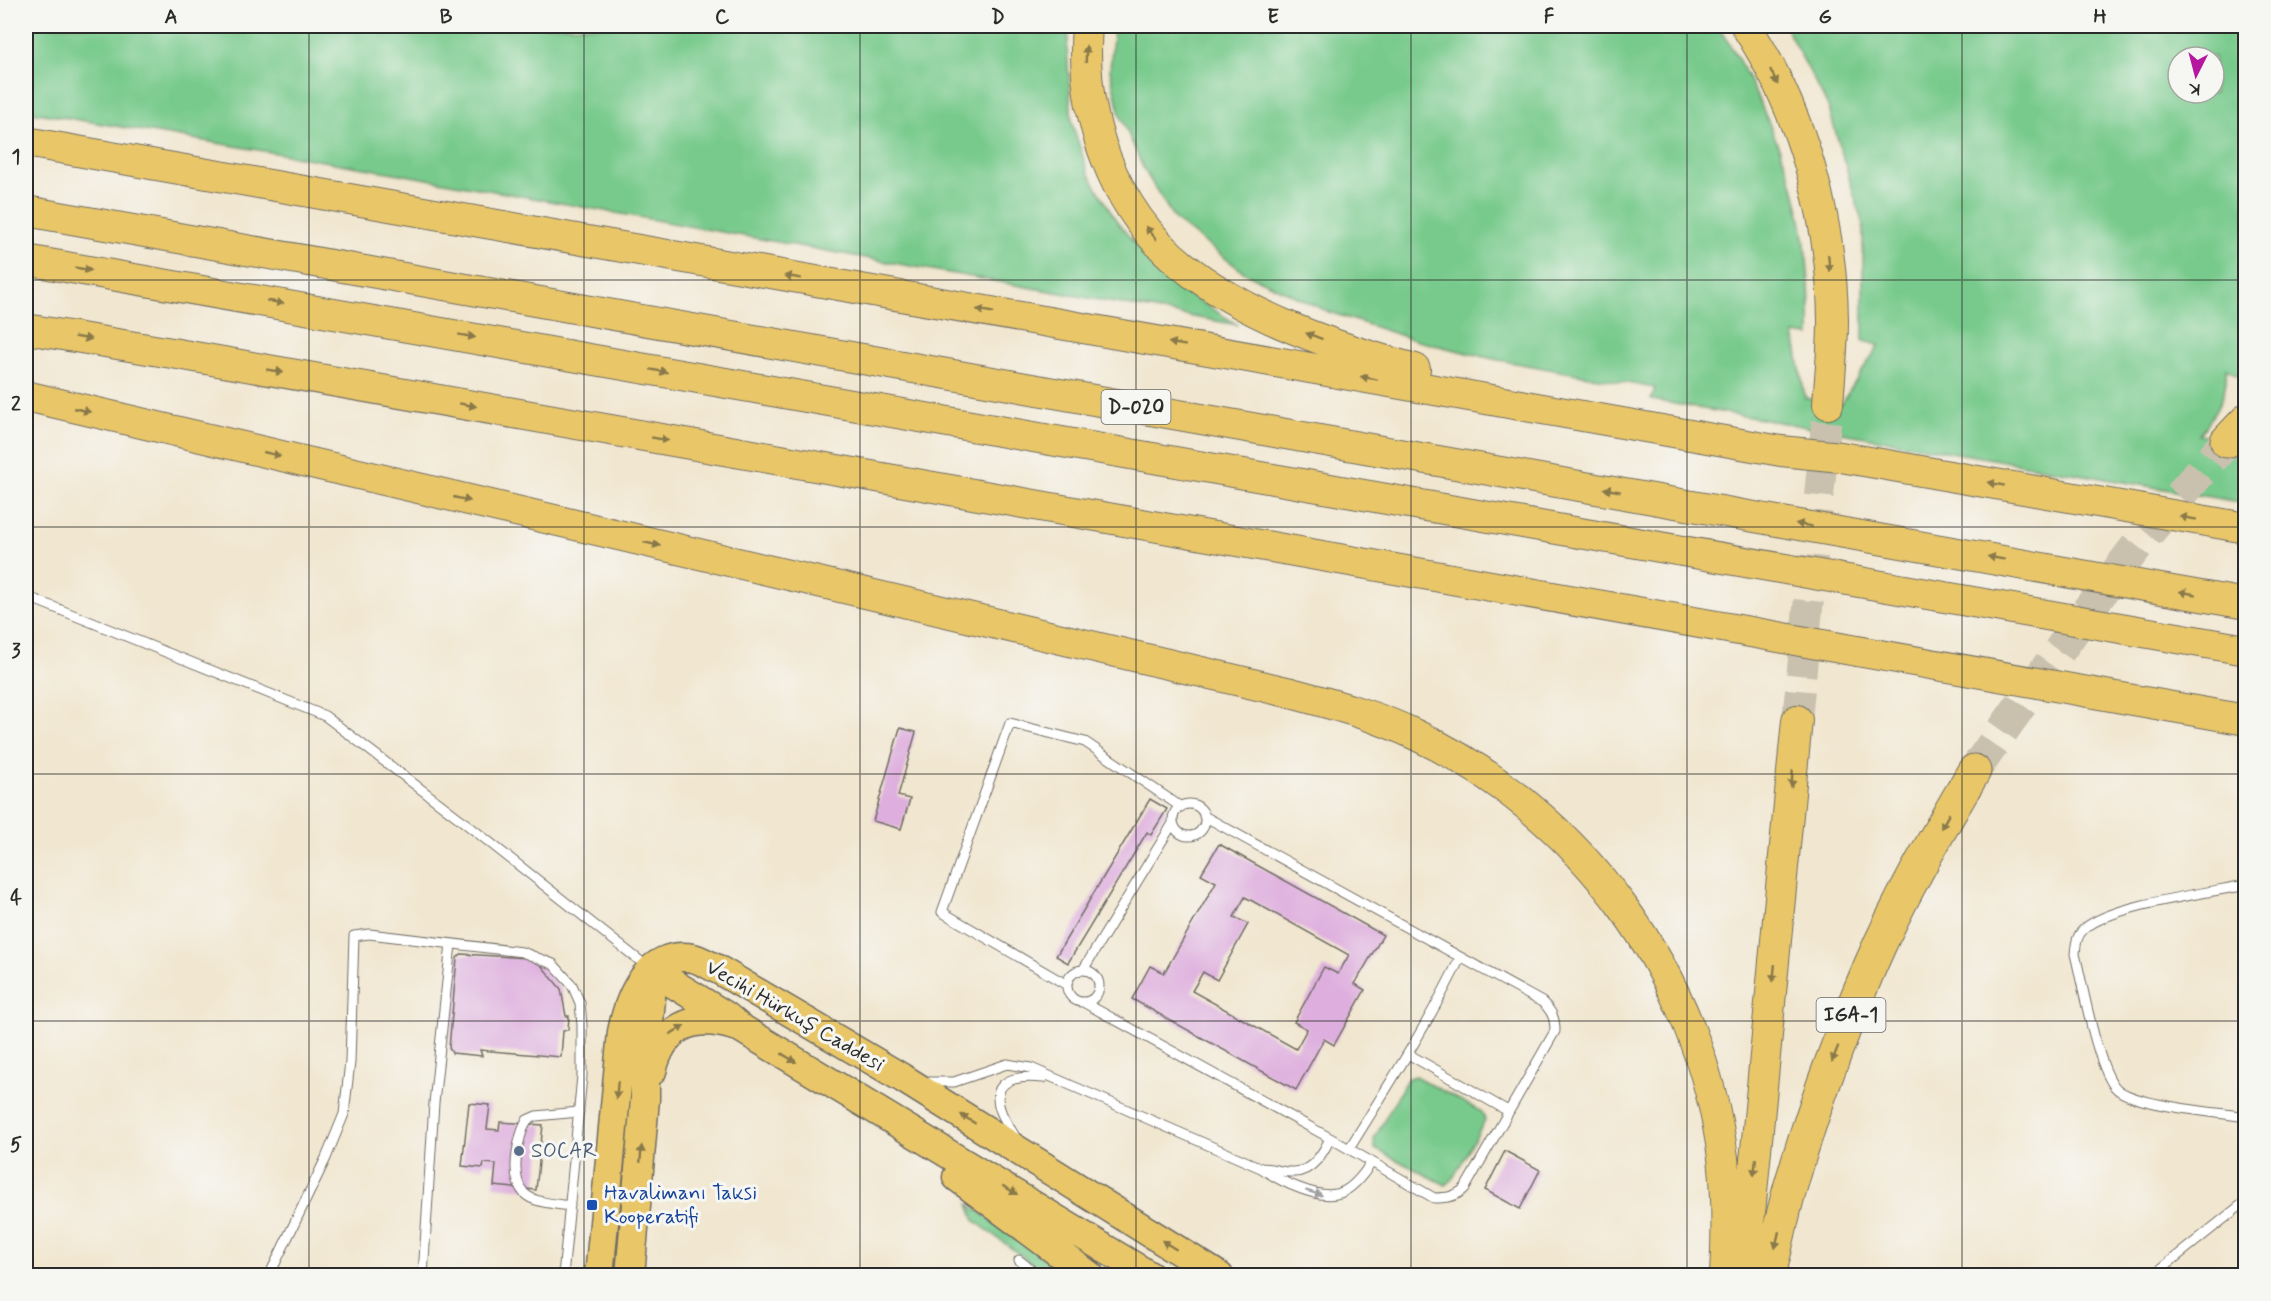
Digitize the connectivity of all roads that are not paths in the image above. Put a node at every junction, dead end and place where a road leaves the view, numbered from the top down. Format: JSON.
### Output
{"nodes":[{"id":1,"x":1087,"y":26,"type":"edge"},
{"id":2,"x":1746,"y":26,"type":"edge"},
{"id":3,"x":26,"y":142,"type":"edge"},
{"id":4,"x":26,"y":211,"type":"edge"},
{"id":5,"x":26,"y":260,"type":"edge"},
{"id":6,"x":26,"y":329,"type":"edge"},
{"id":7,"x":26,"y":396,"type":"edge"},
{"id":8,"x":1828,"y":404,"type":"tunnel mouth"},
{"id":9,"x":1841,"y":457,"type":"junction"},
{"id":10,"x":2246,"y":528,"type":"edge"},
{"id":11,"x":26,"y":596,"type":"edge"},
{"id":12,"x":2246,"y":603,"type":"edge"},
{"id":13,"x":2246,"y":650,"type":"edge"},
{"id":14,"x":1797,"y":720,"type":"tunnel mouth"},
{"id":15,"x":2246,"y":720,"type":"edge"},
{"id":16,"x":1974,"y":771,"type":"tunnel mouth"},
{"id":17,"x":1181,"y":807,"type":"junction"},
{"id":18,"x":1204,"y":816,"type":"junction"},
{"id":19,"x":1173,"y":823,"type":"junction"},
{"id":20,"x":2246,"y":885,"type":"edge"},
{"id":21,"x":451,"y":944,"type":"junction"},
{"id":22,"x":1460,"y":958,"type":"junction"},
{"id":23,"x":651,"y":970,"type":"junction"},
{"id":24,"x":1083,"y":970,"type":"junction"},
{"id":25,"x":1067,"y":985,"type":"junction"},
{"id":26,"x":1083,"y":1002,"type":"junction"},
{"id":27,"x":739,"y":1028,"type":"junction"},
{"id":28,"x":1408,"y":1054,"type":"junction"},
{"id":29,"x":904,"y":1079,"type":"junction"},
{"id":30,"x":1052,"y":1079,"type":"junction"},
{"id":31,"x":645,"y":1100,"type":"junction"},
{"id":32,"x":1508,"y":1111,"type":"junction"},
{"id":33,"x":579,"y":1112,"type":"junction"},
{"id":34,"x":887,"y":1117,"type":"junction"},
{"id":35,"x":2246,"y":1117,"type":"edge"},
{"id":36,"x":1330,"y":1138,"type":"junction"},
{"id":37,"x":1348,"y":1149,"type":"junction"},
{"id":38,"x":1025,"y":1155,"type":"junction"},
{"id":39,"x":1371,"y":1163,"type":"junction"},
{"id":40,"x":1261,"y":1168,"type":"junction"},
{"id":41,"x":2246,"y":1201,"type":"edge"},
{"id":42,"x":570,"y":1206,"type":"junction"},
{"id":43,"x":1019,"y":1260,"type":"dead end"},
{"id":44,"x":269,"y":1275,"type":"edge"},
{"id":45,"x":423,"y":1275,"type":"edge"},
{"id":46,"x":563,"y":1275,"type":"edge"},
{"id":47,"x":599,"y":1275,"type":"edge"},
{"id":48,"x":630,"y":1275,"type":"edge"},
{"id":49,"x":1039,"y":1275,"type":"edge"},
{"id":50,"x":1090,"y":1275,"type":"edge"},
{"id":51,"x":1150,"y":1275,"type":"edge"},
{"id":52,"x":1219,"y":1275,"type":"edge"},
{"id":53,"x":1725,"y":1275,"type":"edge"},
{"id":54,"x":1744,"y":1275,"type":"edge"},
{"id":55,"x":1769,"y":1275,"type":"edge"},
{"id":56,"x":2152,"y":1275,"type":"edge"}],
"edges":[{"from":9,"to":1,"type":"highway","one_way":true},
{"from":2,"to":8,"type":"highway","one_way":true},
{"from":9,"to":3,"type":"highway","one_way":true},
{"from":12,"to":4,"type":"highway","number":"D-020","one_way":true},
{"from":5,"to":13,"type":"highway","number":"D-020","one_way":true},
{"from":6,"to":15,"type":"highway","one_way":true},
{"from":7,"to":53,"type":"highway","one_way":true},
{"from":10,"to":9,"type":"highway","one_way":true},
{"from":11,"to":23,"type":"lane"},
{"from":14,"to":54,"type":"highway","one_way":true},
{"from":16,"to":55,"type":"highway","number":"IGA-1","one_way":true},
{"from":17,"to":18,"type":"lane"},
{"from":17,"to":19,"type":"lane"},
{"from":17,"to":25,"type":"lane"},
{"from":18,"to":19,"type":"lane"},
{"from":18,"to":22,"type":"lane"},
{"from":19,"to":24,"type":"lane"},
{"from":20,"to":35,"type":"lane"},
{"from":21,"to":33,"type":"lane"},
{"from":21,"to":44,"type":"lane"},
{"from":21,"to":45,"type":"lane"},
{"from":22,"to":28,"type":"lane"},
{"from":22,"to":32,"type":"lane"},
{"from":23,"to":27,"type":"main road","name":"Vecihi Hürkuş Caddesi"},
{"from":23,"to":29,"type":"main road","name":"Vecihi Hürkuş Caddesi"},
{"from":23,"to":31,"type":"main road"},
{"from":23,"to":47,"type":"main road","one_way":true},
{"from":24,"to":25,"type":"lane"},
{"from":24,"to":26,"type":"lane"},
{"from":25,"to":26,"type":"lane"},
{"from":26,"to":36,"type":"lane"},
{"from":31,"to":27,"type":"main road","one_way":true},
{"from":27,"to":34,"type":"main road","name":"Vecihi Hürkuş Caddesi","one_way":true},
{"from":28,"to":32,"type":"lane"},
{"from":28,"to":37,"type":"lane"},
{"from":29,"to":30,"type":"lane"},
{"from":38,"to":29,"type":"main road","name":"Vecihi Hürkuş Caddesi","one_way":true},
{"from":30,"to":38,"type":"lane"},
{"from":30,"to":40,"type":"lane"},
{"from":48,"to":31,"type":"main road","one_way":true},
{"from":32,"to":39,"type":"lane"},
{"from":33,"to":42,"type":"lane"},
{"from":33,"to":42,"type":"lane"},
{"from":34,"to":50,"type":"main road"},
{"from":34,"to":51,"type":"main road","name":"Vecihi Hürkuş Caddesi","one_way":true},
{"from":36,"to":37,"type":"lane"},
{"from":36,"to":40,"type":"lane"},
{"from":37,"to":39,"type":"lane"},
{"from":52,"to":38,"type":"main road","name":"Vecihi Hürkuş Caddesi","one_way":true},
{"from":40,"to":39,"type":"lane","one_way":true},
{"from":41,"to":56,"type":"lane"},
{"from":42,"to":46,"type":"lane"},
{"from":43,"to":49,"type":"lane"}]}
